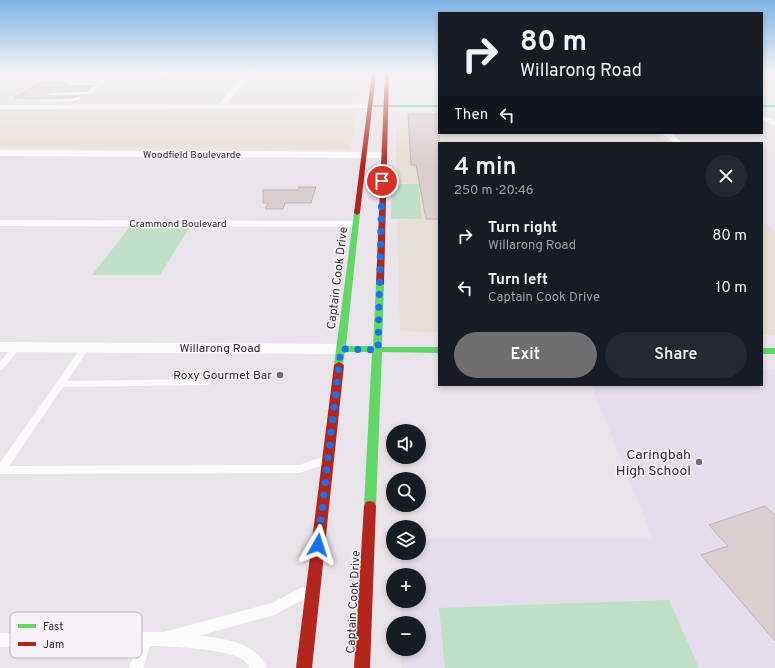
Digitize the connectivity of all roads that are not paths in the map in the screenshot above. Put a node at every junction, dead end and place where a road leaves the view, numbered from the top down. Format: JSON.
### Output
{"nodes":[{"id":1,"x":36,"y":104,"type":"edge"},
{"id":2,"x":223,"y":104,"type":"edge"},
{"id":3,"x":370,"y":106,"type":"junction"},
{"id":4,"x":386,"y":106,"type":"junction"},
{"id":5,"x":438,"y":106,"type":"edge"},
{"id":6,"x":763,"y":106,"type":"edge"},
{"id":7,"x":775,"y":106,"type":"edge"},
{"id":8,"x":0,"y":107,"type":"edge"},
{"id":9,"x":31,"y":107,"type":"junction"},
{"id":10,"x":221,"y":107,"type":"junction"},
{"id":11,"x":763,"y":118,"type":"edge"},
{"id":12,"x":775,"y":124,"type":"edge"},
{"id":13,"x":667,"y":134,"type":"edge"},
{"id":14,"x":678,"y":142,"type":"edge"},
{"id":15,"x":0,"y":153,"type":"edge"},
{"id":16,"x":364,"y":155,"type":"junction"},
{"id":17,"x":383,"y":155,"type":"junction"},
{"id":18,"x":0,"y":223,"type":"edge"},
{"id":19,"x":355,"y":224,"type":"junction"},
{"id":20,"x":0,"y":347,"type":"edge"},
{"id":21,"x":18,"y":347,"type":"junction"},
{"id":22,"x":86,"y":347,"type":"junction"},
{"id":23,"x":341,"y":349,"type":"junction"},
{"id":24,"x":378,"y":350,"type":"junction"},
{"id":25,"x":438,"y":350,"type":"edge"},
{"id":26,"x":763,"y":351,"type":"edge"},
{"id":27,"x":775,"y":351,"type":"edge"},
{"id":28,"x":0,"y":368,"type":"edge"},
{"id":29,"x":207,"y":382,"type":"dead end"},
{"id":30,"x":60,"y":384,"type":"junction"},
{"id":31,"x":327,"y":460,"type":"junction"},
{"id":32,"x":314,"y":587,"type":"junction"},
{"id":33,"x":142,"y":639,"type":"edge"},
{"id":34,"x":146,"y":639,"type":"junction"},
{"id":35,"x":164,"y":639,"type":"junction"},
{"id":36,"x":0,"y":640,"type":"edge"},
{"id":37,"x":10,"y":640,"type":"edge"},
{"id":38,"x":142,"y":651,"type":"edge"},
{"id":39,"x":139,"y":658,"type":"edge"},
{"id":40,"x":136,"y":668,"type":"edge"},
{"id":41,"x":260,"y":668,"type":"edge"},
{"id":42,"x":304,"y":668,"type":"edge"},
{"id":43,"x":362,"y":668,"type":"edge"}],
"edges":[{"from":1,"to":9,"type":"lane"},
{"from":2,"to":10,"type":"street"},
{"from":3,"to":4,"type":"main road"},
{"from":3,"to":10,"type":"street"},
{"from":3,"to":16,"type":"main road","name":"Captain Cook Drive"},
{"from":4,"to":5,"type":"main road"},
{"from":4,"to":17,"type":"main road","name":"Captain Cook Drive"},
{"from":6,"to":7,"type":"main road"},
{"from":8,"to":9,"type":"street"},
{"from":9,"to":10,"type":"street"},
{"from":11,"to":12,"type":"street"},
{"from":13,"to":14,"type":"street"},
{"from":15,"to":16,"type":"street","name":"Woodfield Boulevarde"},
{"from":16,"to":17,"type":"street","name":"Woodfield Boulevarde"},
{"from":16,"to":19,"type":"main road","name":"Captain Cook Drive"},
{"from":17,"to":24,"type":"main road","name":"Captain Cook Drive"},
{"from":18,"to":19,"type":"street","name":"Crammond Boulevard"},
{"from":19,"to":23,"type":"main road","name":"Captain Cook Drive"},
{"from":20,"to":21,"type":"street","name":"Willarong Road"},
{"from":21,"to":22,"type":"street","name":"Willarong Road"},
{"from":21,"to":28,"type":"lane"},
{"from":22,"to":23,"type":"street","name":"Willarong Road"},
{"from":22,"to":30,"type":"lane"},
{"from":23,"to":24,"type":"main road","name":"Willarong Road"},
{"from":23,"to":31,"type":"main road","name":"Captain Cook Drive"},
{"from":24,"to":25,"type":"main road","name":"Willarong Road"},
{"from":24,"to":43,"type":"main road","name":"Captain Cook Drive"},
{"from":26,"to":27,"type":"main road"},
{"from":29,"to":30,"type":"lane"},
{"from":30,"to":31,"type":"lane"},
{"from":31,"to":32,"type":"main road","name":"Captain Cook Drive"},
{"from":32,"to":35,"type":"lane"},
{"from":32,"to":42,"type":"main road","name":"Captain Cook Drive"},
{"from":33,"to":34,"type":"lane"},
{"from":34,"to":35,"type":"lane"},
{"from":34,"to":38,"type":"lane"},
{"from":35,"to":41,"type":"lane"},
{"from":36,"to":37,"type":"lane"},
{"from":39,"to":40,"type":"lane"}]}
